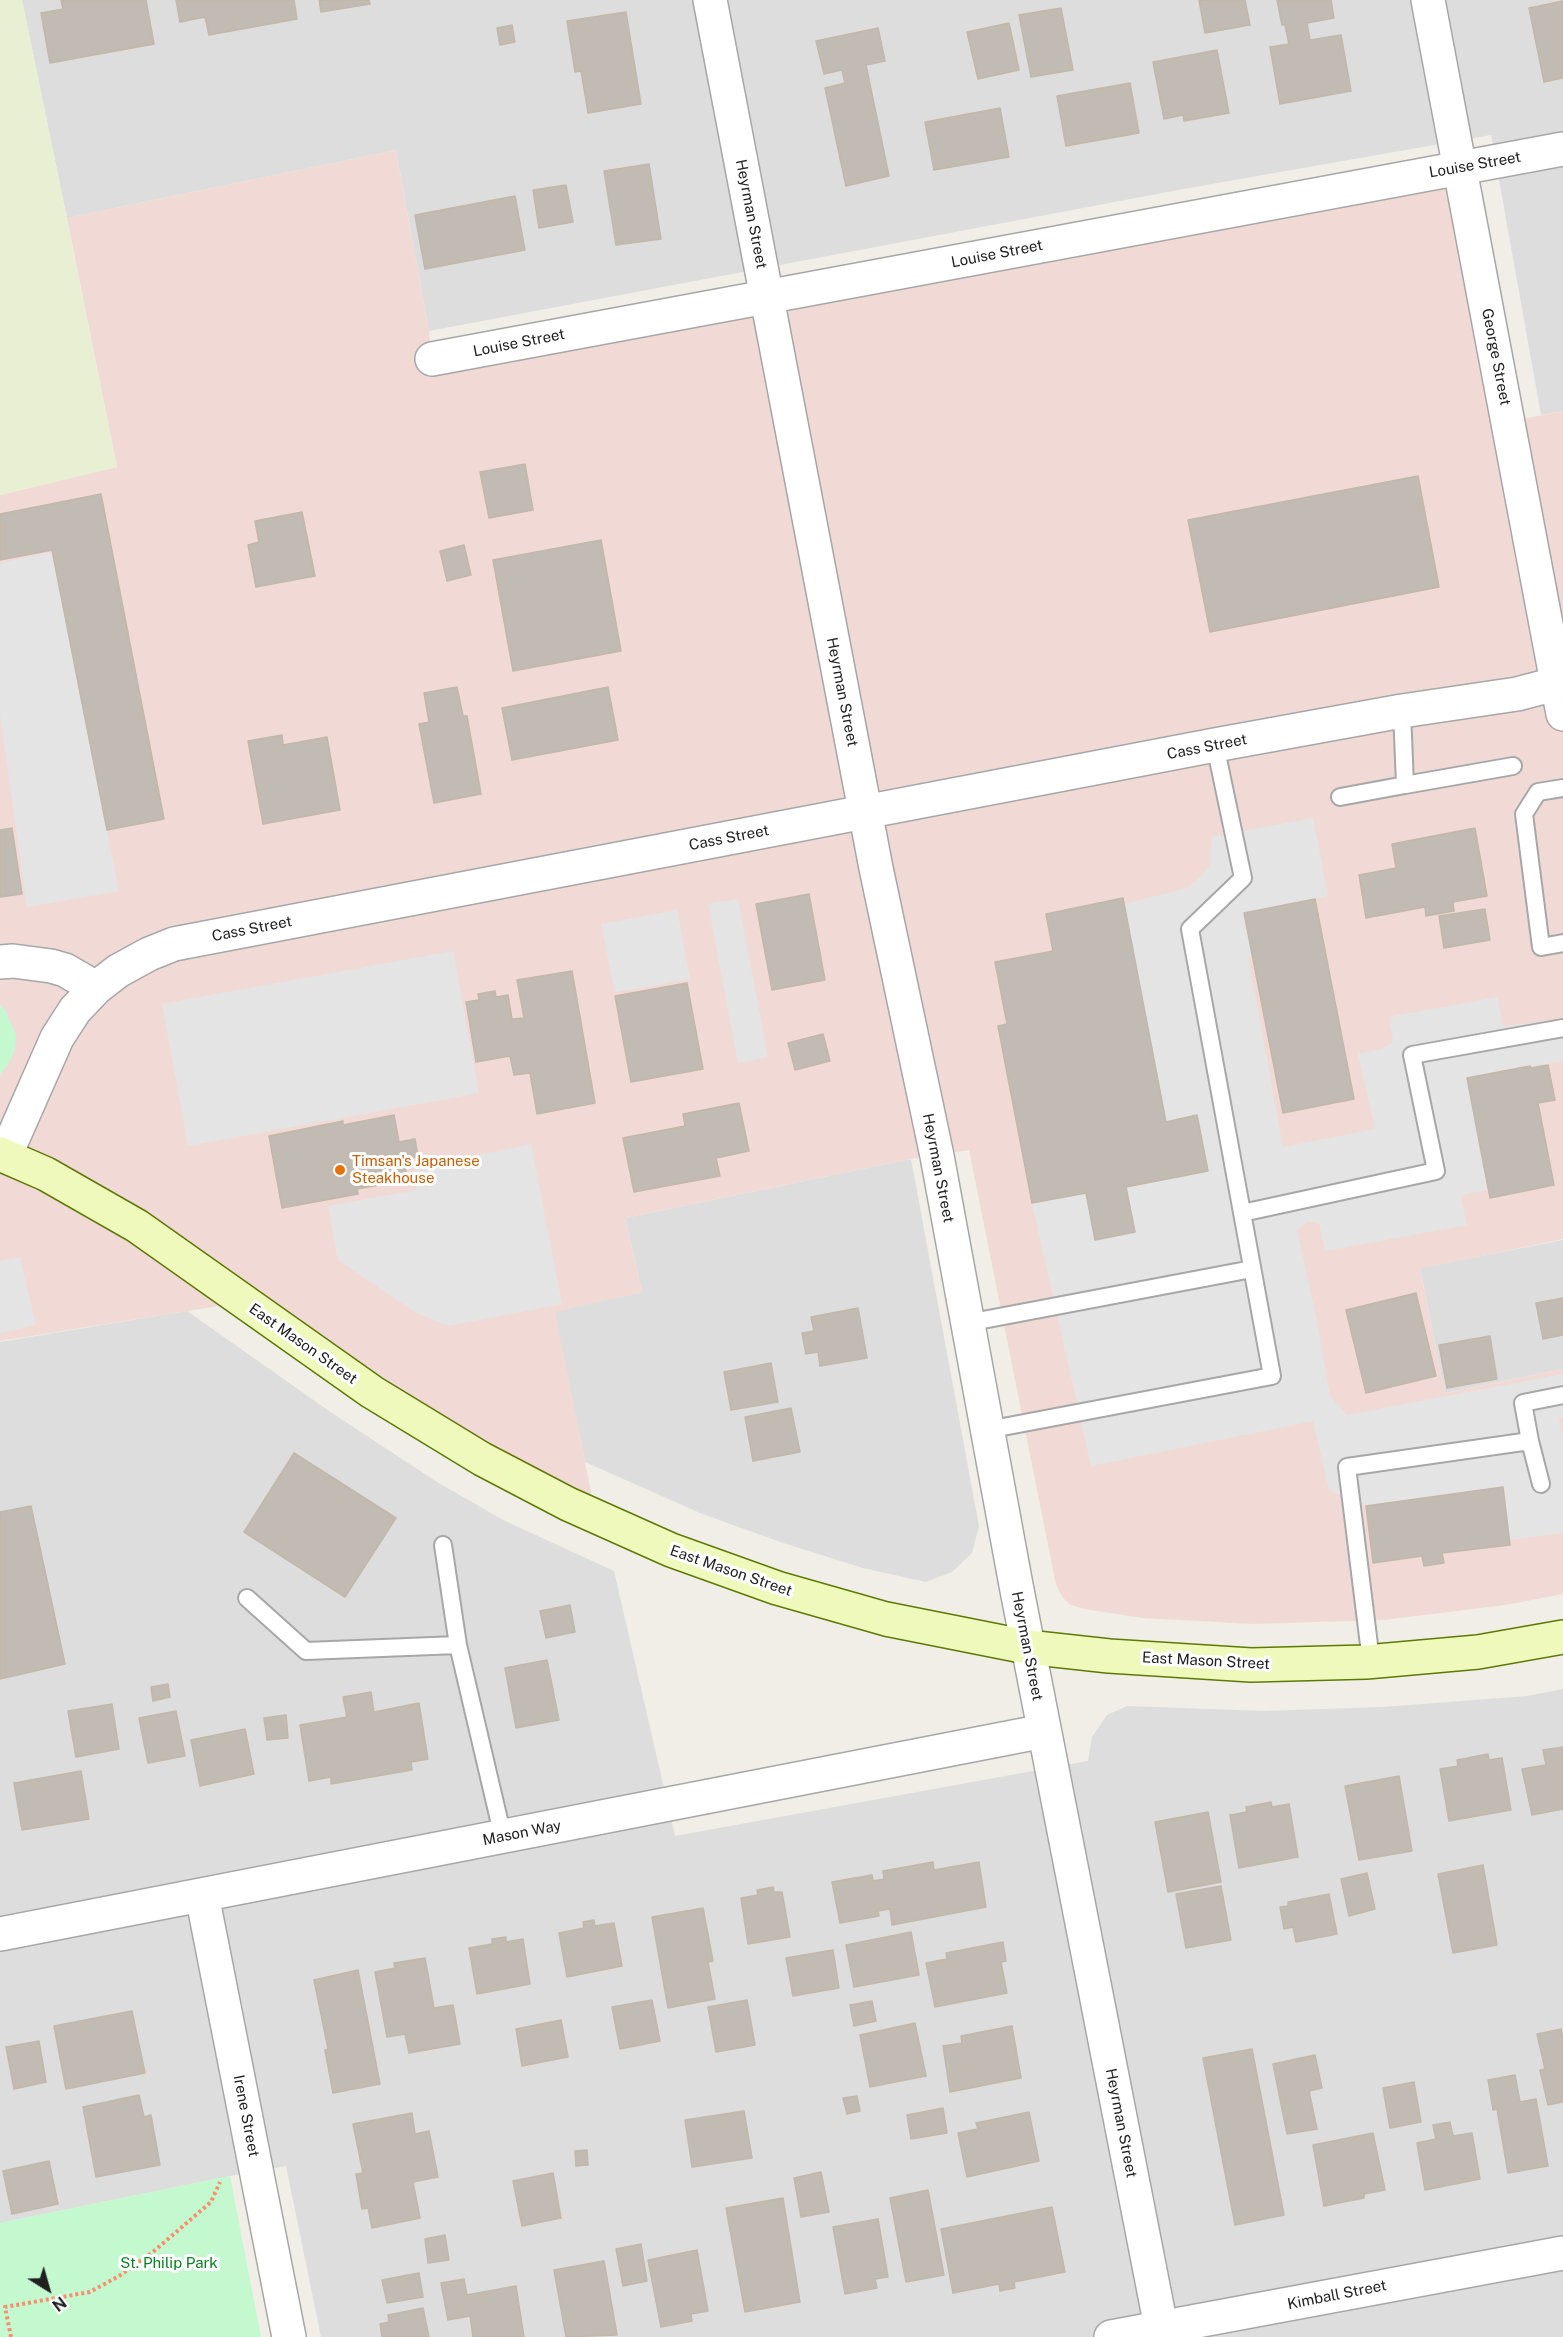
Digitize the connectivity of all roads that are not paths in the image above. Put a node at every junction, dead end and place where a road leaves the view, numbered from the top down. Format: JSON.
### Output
{"nodes":[{"id":1,"x":710,"y":0,"type":"edge"},
{"id":2,"x":1428,"y":0,"type":"edge"},
{"id":3,"x":1563,"y":149,"type":"edge"},
{"id":4,"x":1460,"y":168,"type":"junction"},
{"id":5,"x":766,"y":297,"type":"junction"},
{"id":6,"x":432,"y":359,"type":"dead end"},
{"id":7,"x":1560,"y":682,"type":"edge"},
{"id":8,"x":1402,"y":711,"type":"junction"},
{"id":9,"x":1563,"y":714,"type":"edge"},
{"id":10,"x":1215,"y":745,"type":"junction"},
{"id":11,"x":1513,"y":766,"type":"dead end"},
{"id":12,"x":1405,"y":785,"type":"junction"},
{"id":13,"x":1563,"y":788,"type":"edge"},
{"id":14,"x":1340,"y":797,"type":"dead end"},
{"id":15,"x":865,"y":812,"type":"junction"},
{"id":16,"x":1563,"y":942,"type":"edge"},
{"id":17,"x":0,"y":962,"type":"edge"},
{"id":18,"x":96,"y":988,"type":"junction"},
{"id":19,"x":1563,"y":1028,"type":"edge"},
{"id":20,"x":2,"y":1155,"type":"edge"},
{"id":21,"x":1242,"y":1213,"type":"junction"},
{"id":22,"x":1252,"y":1269,"type":"junction"},
{"id":23,"x":968,"y":1323,"type":"junction"},
{"id":24,"x":1563,"y":1395,"type":"edge"},
{"id":25,"x":987,"y":1430,"type":"junction"},
{"id":26,"x":1530,"y":1441,"type":"junction"},
{"id":27,"x":1540,"y":1484,"type":"dead end"},
{"id":28,"x":443,"y":1545,"type":"dead end"},
{"id":29,"x":247,"y":1598,"type":"dead end"},
{"id":30,"x":1563,"y":1637,"type":"edge"},
{"id":31,"x":458,"y":1645,"type":"junction"},
{"id":32,"x":1028,"y":1647,"type":"junction"},
{"id":33,"x":1371,"y":1661,"type":"junction"},
{"id":34,"x":1044,"y":1731,"type":"junction"},
{"id":35,"x":503,"y":1837,"type":"junction"},
{"id":36,"x":202,"y":1895,"type":"junction"},
{"id":37,"x":0,"y":1934,"type":"edge"},
{"id":38,"x":1563,"y":2253,"type":"edge"},
{"id":39,"x":1162,"y":2332,"type":"edge"},
{"id":40,"x":289,"y":2337,"type":"edge"},
{"id":41,"x":1111,"y":2337,"type":"edge"}],
"edges":[{"from":1,"to":5,"type":"street","name":"Heyrman Street"},
{"from":2,"to":4,"type":"street","name":"George Street"},
{"from":3,"to":4,"type":"street","name":"Louise Street"},
{"from":4,"to":5,"type":"street","name":"Louise Street"},
{"from":4,"to":7,"type":"street","name":"George Street"},
{"from":5,"to":6,"type":"street","name":"Louise Street"},
{"from":5,"to":15,"type":"street","name":"Heyrman Street"},
{"from":7,"to":8,"type":"street","name":"Cass Street"},
{"from":7,"to":9,"type":"street","name":"George Street"},
{"from":8,"to":10,"type":"street","name":"Cass Street"},
{"from":8,"to":12,"type":"lane"},
{"from":10,"to":15,"type":"street","name":"Cass Street"},
{"from":10,"to":21,"type":"lane"},
{"from":11,"to":12,"type":"lane"},
{"from":12,"to":14,"type":"lane"},
{"from":13,"to":16,"type":"lane"},
{"from":15,"to":18,"type":"street","name":"Cass Street"},
{"from":15,"to":23,"type":"street","name":"Heyrman Street"},
{"from":17,"to":18,"type":"street"},
{"from":18,"to":20,"type":"street","name":"Cass Street"},
{"from":19,"to":21,"type":"lane"},
{"from":20,"to":32,"type":"main road","name":"East Mason Street"},
{"from":21,"to":22,"type":"lane"},
{"from":22,"to":23,"type":"lane"},
{"from":22,"to":25,"type":"lane"},
{"from":23,"to":25,"type":"street","name":"Heyrman Street"},
{"from":24,"to":26,"type":"lane"},
{"from":25,"to":32,"type":"street","name":"Heyrman Street"},
{"from":26,"to":27,"type":"lane"},
{"from":26,"to":33,"type":"lane"},
{"from":28,"to":31,"type":"lane"},
{"from":29,"to":31,"type":"lane"},
{"from":30,"to":33,"type":"main road","name":"East Mason Street"},
{"from":31,"to":35,"type":"lane"},
{"from":32,"to":33,"type":"main road","name":"East Mason Street"},
{"from":32,"to":34,"type":"street","name":"Heyrman Street"},
{"from":34,"to":35,"type":"street","name":"Mason Way"},
{"from":34,"to":39,"type":"street","name":"Heyrman Street"},
{"from":35,"to":36,"type":"street","name":"Mason Way"},
{"from":36,"to":37,"type":"street","name":"Mason Way"},
{"from":36,"to":40,"type":"street","name":"Irene Street"},
{"from":38,"to":39,"type":"street","name":"Kimball Street"},
{"from":39,"to":41,"type":"street","name":"Kimball Street"}]}
